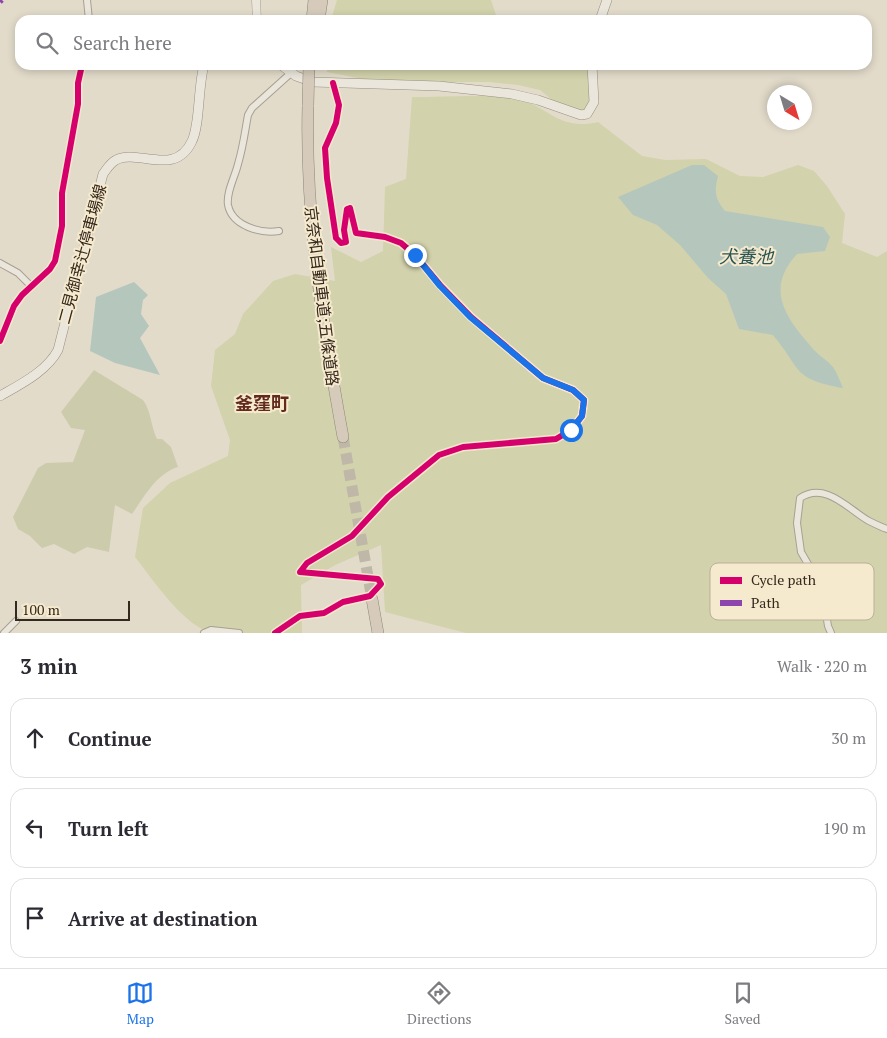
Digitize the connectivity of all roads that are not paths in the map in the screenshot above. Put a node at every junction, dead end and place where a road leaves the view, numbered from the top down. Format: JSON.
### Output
{"nodes":[{"id":1,"x":87,"y":0,"type":"edge"},
{"id":2,"x":256,"y":0,"type":"edge"},
{"id":3,"x":306,"y":0,"type":"edge"},
{"id":4,"x":314,"y":0,"type":"edge"},
{"id":5,"x":322,"y":0,"type":"edge"},
{"id":6,"x":607,"y":0,"type":"edge"},
{"id":7,"x":88,"y":15,"type":"edge"},
{"id":8,"x":257,"y":15,"type":"edge"},
{"id":9,"x":305,"y":15,"type":"edge"},
{"id":10,"x":312,"y":15,"type":"edge"},
{"id":11,"x":320,"y":15,"type":"edge"},
{"id":12,"x":602,"y":15,"type":"edge"},
{"id":13,"x":81,"y":70,"type":"edge"},
{"id":14,"x":203,"y":70,"type":"edge"},
{"id":15,"x":287,"y":70,"type":"edge"},
{"id":16,"x":306,"y":70,"type":"edge"},
{"id":17,"x":309,"y":70,"type":"edge"},
{"id":18,"x":592,"y":70,"type":"edge"},
{"id":19,"x":291,"y":73,"type":"junction"},
{"id":20,"x":333,"y":83,"type":"junction"},
{"id":21,"x":309,"y":91,"type":"junction"},
{"id":22,"x":279,"y":231,"type":"dead end"},
{"id":23,"x":0,"y":263,"type":"edge"},
{"id":24,"x":32,"y":286,"type":"junction"},
{"id":25,"x":0,"y":341,"type":"edge"},
{"id":26,"x":0,"y":396,"type":"edge"},
{"id":27,"x":343,"y":437,"type":"tunnel mouth"},
{"id":28,"x":887,"y":529,"type":"edge"},
{"id":29,"x":807,"y":563,"type":"edge"},
{"id":30,"x":372,"y":599,"type":"tunnel mouth"},
{"id":31,"x":827,"y":620,"type":"edge"},
{"id":32,"x":16,"y":621,"type":"dead end"},
{"id":33,"x":4,"y":633,"type":"edge"},
{"id":34,"x":204,"y":633,"type":"edge"},
{"id":35,"x":239,"y":633,"type":"edge"},
{"id":36,"x":275,"y":633,"type":"edge"},
{"id":37,"x":378,"y":633,"type":"edge"},
{"id":38,"x":831,"y":633,"type":"edge"}],
"edges":[{"from":1,"to":7,"type":"street"},
{"from":2,"to":8,"type":"street"},
{"from":3,"to":9,"type":"highway"},
{"from":4,"to":10,"type":"highway"},
{"from":5,"to":11,"type":"highway"},
{"from":6,"to":12,"type":"main road"},
{"from":13,"to":24,"type":"street"},
{"from":14,"to":26,"type":"main road","name":"二見御幸辻停車場線"},
{"from":15,"to":19,"type":"main road"},
{"from":16,"to":21,"type":"highway","bridge":true},
{"from":17,"to":21,"type":"highway","name":"京奈和自動車道;五條道路","bridge":true},
{"from":18,"to":20,"type":"main road"},
{"from":19,"to":20,"type":"main road"},
{"from":19,"to":22,"type":"street"},
{"from":20,"to":36,"type":"street"},
{"from":21,"to":27,"type":"highway","name":"京奈和自動車道;五條道路","bridge":true},
{"from":23,"to":24,"type":"street"},
{"from":24,"to":25,"type":"street"},
{"from":28,"to":29,"type":"street"},
{"from":30,"to":37,"type":"highway"},
{"from":31,"to":38,"type":"street"},
{"from":32,"to":33,"type":"street"},
{"from":34,"to":35,"type":"street"}]}
